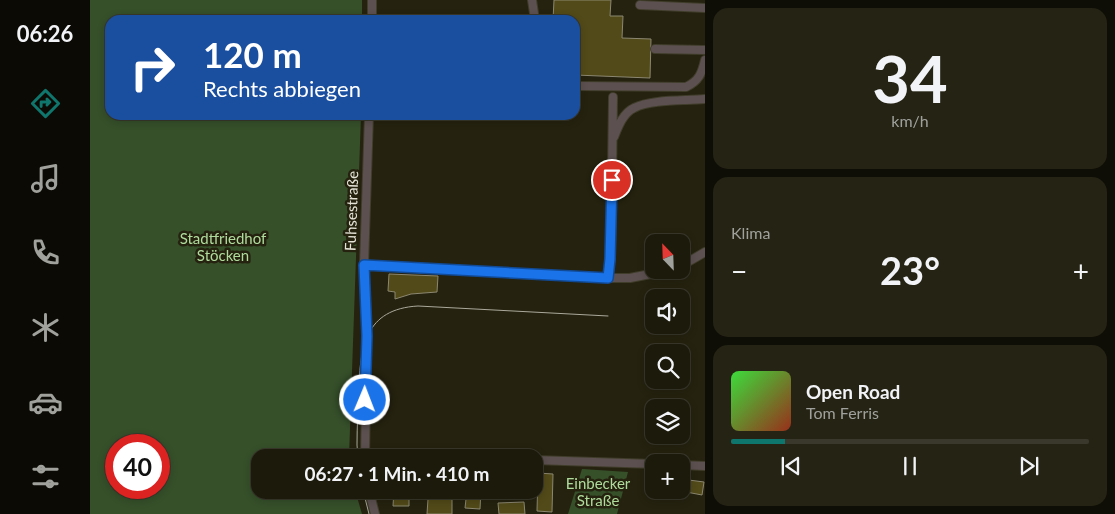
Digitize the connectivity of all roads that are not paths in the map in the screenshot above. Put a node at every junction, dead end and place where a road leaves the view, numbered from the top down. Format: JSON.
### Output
{"nodes":[{"id":1,"x":372,"y":0,"type":"edge"},
{"id":2,"x":532,"y":0,"type":"edge"},
{"id":3,"x":664,"y":3,"type":"edge"},
{"id":4,"x":640,"y":5,"type":"dead end"},
{"id":5,"x":705,"y":8,"type":"edge"},
{"id":6,"x":372,"y":15,"type":"edge"},
{"id":7,"x":534,"y":15,"type":"edge"},
{"id":8,"x":655,"y":49,"type":"dead end"},
{"id":9,"x":705,"y":50,"type":"edge"},
{"id":10,"x":705,"y":60,"type":"edge"},
{"id":11,"x":580,"y":86,"type":"edge"},
{"id":12,"x":614,"y":97,"type":"dead end"},
{"id":13,"x":705,"y":100,"type":"edge"},
{"id":14,"x":369,"y":120,"type":"edge"},
{"id":15,"x":612,"y":141,"type":"junction"},
{"id":16,"x":705,"y":252,"type":"edge"},
{"id":17,"x":690,"y":261,"type":"edge"},
{"id":18,"x":364,"y":265,"type":"junction"},
{"id":19,"x":645,"y":275,"type":"edge"},
{"id":20,"x":608,"y":278,"type":"junction"},
{"id":21,"x":364,"y":449,"type":"edge"},
{"id":22,"x":543,"y":460,"type":"edge"},
{"id":23,"x":645,"y":464,"type":"edge"},
{"id":24,"x":690,"y":465,"type":"edge"},
{"id":25,"x":705,"y":466,"type":"edge"},
{"id":26,"x":371,"y":499,"type":"edge"},
{"id":27,"x":375,"y":514,"type":"edge"}],
"edges":[{"from":1,"to":6,"type":"street"},
{"from":2,"to":7,"type":"street"},
{"from":3,"to":4,"type":"street"},
{"from":3,"to":5,"type":"street"},
{"from":8,"to":9,"type":"street"},
{"from":10,"to":11,"type":"street"},
{"from":12,"to":15,"type":"street"},
{"from":13,"to":15,"type":"street"},
{"from":14,"to":18,"type":"street","name":"Fuhsestraße"},
{"from":15,"to":20,"type":"street"},
{"from":16,"to":17,"type":"street"},
{"from":18,"to":20,"type":"street"},
{"from":18,"to":21,"type":"street","name":"Fuhsestraße"},
{"from":19,"to":20,"type":"street"},
{"from":22,"to":23,"type":"street"},
{"from":24,"to":25,"type":"street"},
{"from":26,"to":27,"type":"street"}]}
